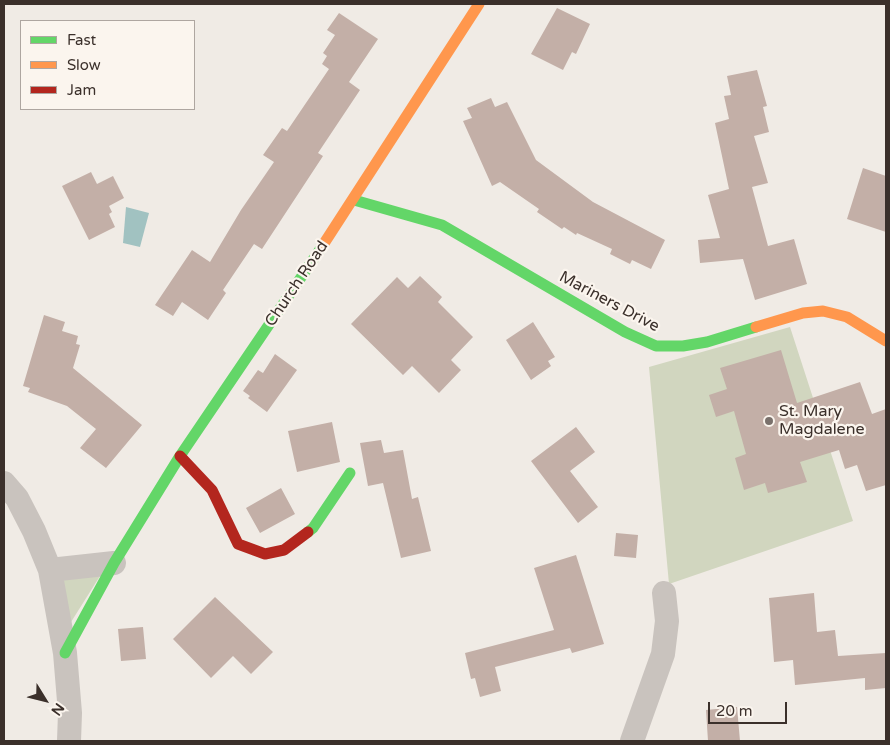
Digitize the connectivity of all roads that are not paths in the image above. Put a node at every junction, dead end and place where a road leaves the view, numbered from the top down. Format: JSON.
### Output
{"nodes":[{"id":1,"x":478,"y":4,"type":"edge"},
{"id":2,"x":354,"y":200,"type":"junction"},
{"id":3,"x":886,"y":341,"type":"edge"},
{"id":4,"x":180,"y":456,"type":"junction"},
{"id":5,"x":350,"y":473,"type":"dead end"},
{"id":6,"x":4,"y":483,"type":"edge"},
{"id":7,"x":114,"y":563,"type":"junction"},
{"id":8,"x":50,"y":570,"type":"junction"},
{"id":9,"x":664,"y":593,"type":"dead end"},
{"id":10,"x":65,"y":652,"type":"junction"},
{"id":11,"x":69,"y":741,"type":"edge"},
{"id":12,"x":632,"y":741,"type":"edge"}],
"edges":[{"from":1,"to":2,"type":"street","name":"Church Road"},
{"from":2,"to":3,"type":"street","name":"Mariners Drive"},
{"from":2,"to":4,"type":"street","name":"Church Road"},
{"from":4,"to":5,"type":"street"},
{"from":4,"to":7,"type":"street","name":"Church Road"},
{"from":6,"to":8,"type":"street"},
{"from":7,"to":8,"type":"street"},
{"from":7,"to":10,"type":"street","name":"Church Road"},
{"from":8,"to":10,"type":"street"},
{"from":9,"to":12,"type":"street"},
{"from":10,"to":11,"type":"street"}]}
